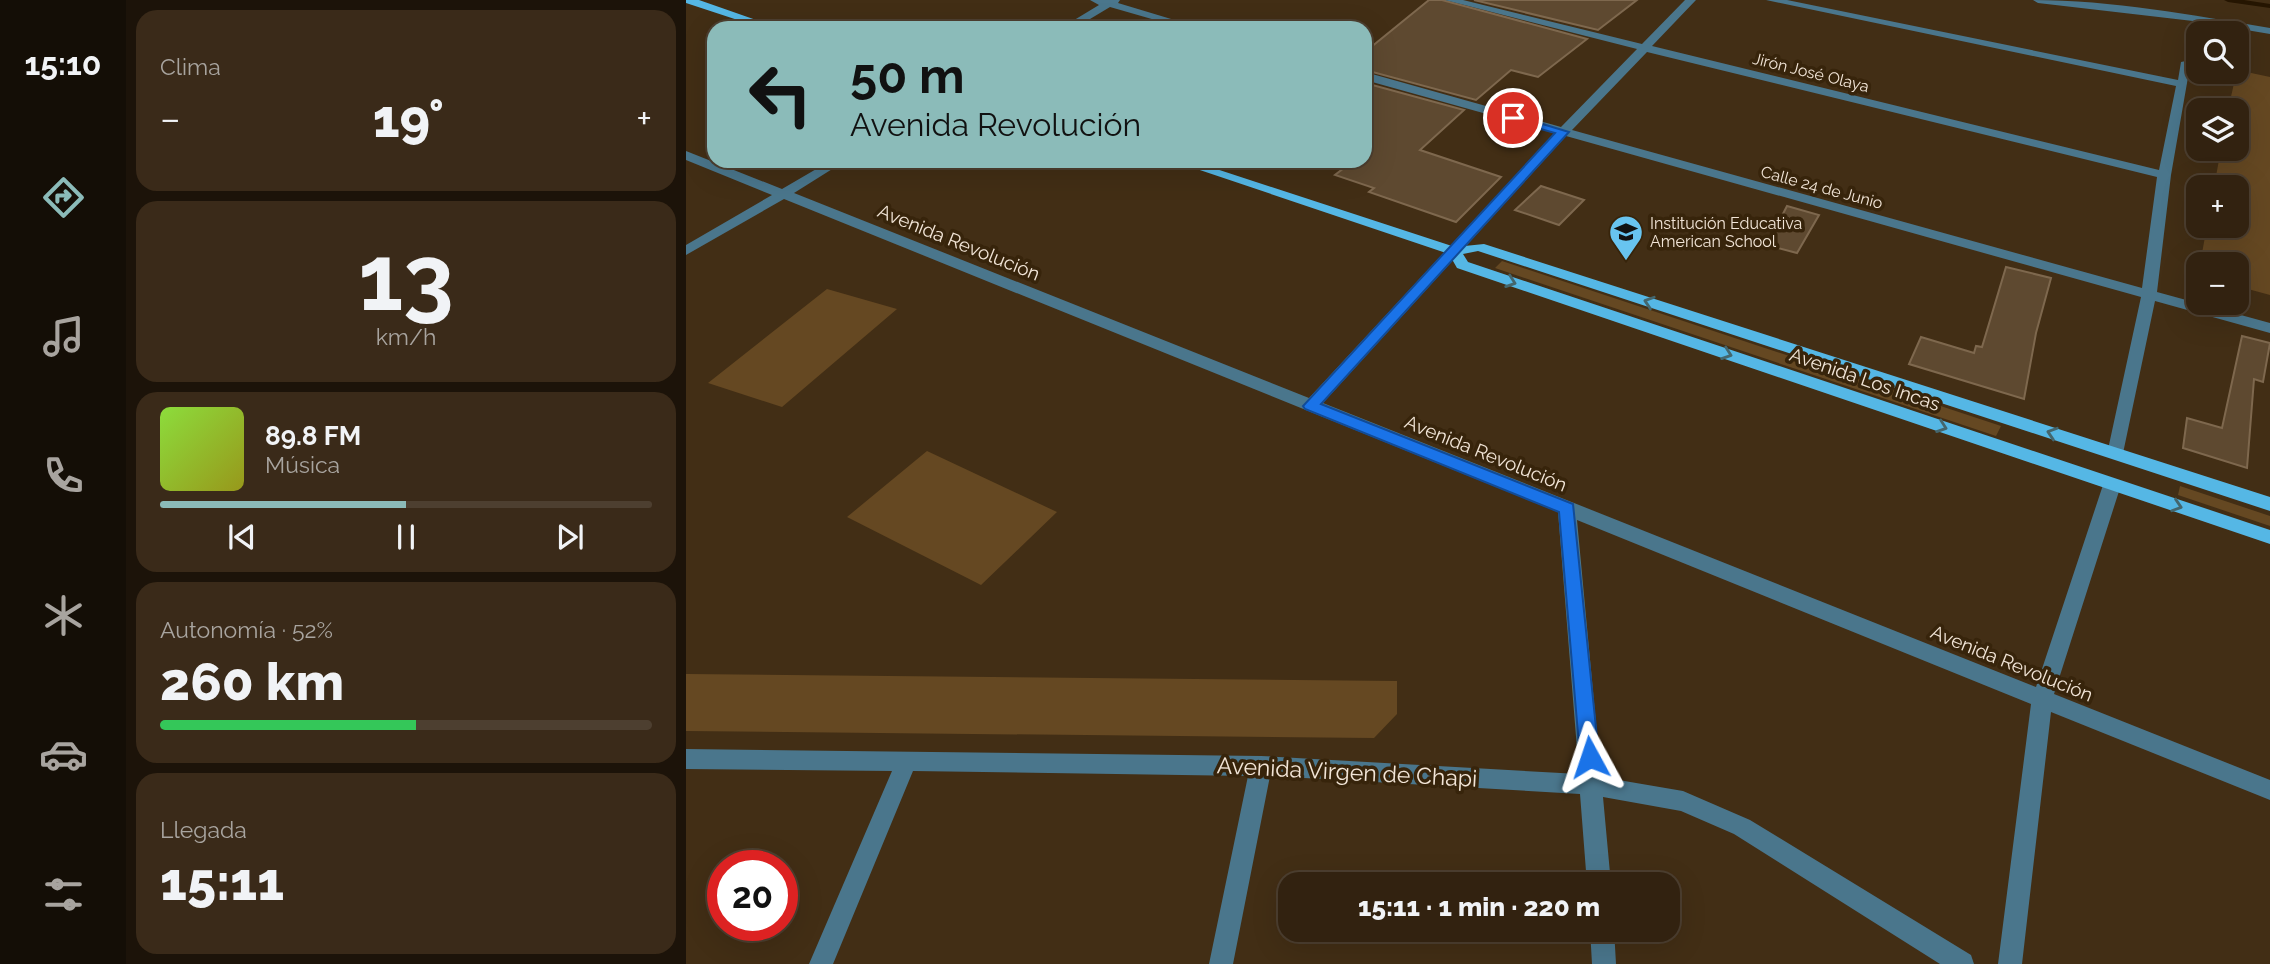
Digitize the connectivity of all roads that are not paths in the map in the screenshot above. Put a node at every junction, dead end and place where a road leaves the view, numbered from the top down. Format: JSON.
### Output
{"nodes":[{"id":1,"x":688,"y":0,"type":"edge"},
{"id":2,"x":1095,"y":0,"type":"edge"},
{"id":3,"x":1450,"y":0,"type":"edge"},
{"id":4,"x":1691,"y":0,"type":"edge"},
{"id":5,"x":1771,"y":0,"type":"edge"},
{"id":6,"x":2037,"y":0,"type":"edge"},
{"id":7,"x":1112,"y":2,"type":"edge"},
{"id":8,"x":752,"y":21,"type":"edge"},
{"id":9,"x":1079,"y":21,"type":"edge"},
{"id":10,"x":1173,"y":21,"type":"edge"},
{"id":11,"x":2270,"y":30,"type":"edge"},
{"id":12,"x":1644,"y":48,"type":"junction"},
{"id":13,"x":2186,"y":66,"type":"edge"},
{"id":14,"x":1372,"y":78,"type":"edge"},
{"id":15,"x":2182,"y":84,"type":"junction"},
{"id":16,"x":1563,"y":132,"type":"junction"},
{"id":17,"x":686,"y":155,"type":"edge"},
{"id":18,"x":707,"y":163,"type":"edge"},
{"id":19,"x":718,"y":168,"type":"edge"},
{"id":20,"x":827,"y":168,"type":"edge"},
{"id":21,"x":1201,"y":168,"type":"edge"},
{"id":22,"x":2164,"y":175,"type":"junction"},
{"id":23,"x":783,"y":194,"type":"junction"},
{"id":24,"x":686,"y":251,"type":"edge"},
{"id":25,"x":1454,"y":251,"type":"junction"},
{"id":26,"x":2149,"y":294,"type":"junction"},
{"id":27,"x":2270,"y":328,"type":"edge"},
{"id":28,"x":1311,"y":406,"type":"junction"},
{"id":29,"x":2116,"y":454,"type":"junction"},
{"id":30,"x":2112,"y":485,"type":"junction"},
{"id":31,"x":2270,"y":504,"type":"edge"},
{"id":32,"x":1567,"y":508,"type":"junction"},
{"id":33,"x":2270,"y":537,"type":"edge"},
{"id":34,"x":2042,"y":698,"type":"junction"},
{"id":35,"x":686,"y":759,"type":"edge"},
{"id":36,"x":906,"y":763,"type":"junction"},
{"id":37,"x":1261,"y":766,"type":"junction"},
{"id":38,"x":1592,"y":785,"type":"junction"},
{"id":39,"x":2270,"y":790,"type":"edge"},
{"id":40,"x":1598,"y":872,"type":"edge"},
{"id":41,"x":1603,"y":942,"type":"edge"},
{"id":42,"x":821,"y":964,"type":"edge"},
{"id":43,"x":1222,"y":964,"type":"edge"},
{"id":44,"x":1604,"y":964,"type":"edge"},
{"id":45,"x":1962,"y":964,"type":"edge"},
{"id":46,"x":2010,"y":964,"type":"edge"}],
"edges":[{"from":1,"to":8,"type":"main road"},
{"from":2,"to":7,"type":"street"},
{"from":3,"to":12,"type":"street","name":"Jirón José Olaya"},
{"from":4,"to":12,"type":"street"},
{"from":5,"to":15,"type":"street"},
{"from":6,"to":11,"type":"street"},
{"from":7,"to":9,"type":"street"},
{"from":7,"to":10,"type":"street"},
{"from":12,"to":16,"type":"street"},
{"from":12,"to":22,"type":"street","name":"Jirón José Olaya"},
{"from":13,"to":15,"type":"street"},
{"from":14,"to":16,"type":"street","name":"Calle 24 de Junio"},
{"from":15,"to":22,"type":"street"},
{"from":16,"to":25,"type":"street"},
{"from":16,"to":26,"type":"street","name":"Calle 24 de Junio"},
{"from":17,"to":18,"type":"street","name":"Avenida Revolución"},
{"from":19,"to":23,"type":"street","name":"Avenida Revolución"},
{"from":20,"to":23,"type":"street"},
{"from":21,"to":25,"type":"main road","name":"Avenida Los Incas"},
{"from":22,"to":26,"type":"street"},
{"from":23,"to":24,"type":"street"},
{"from":23,"to":28,"type":"street","name":"Avenida Revolución"},
{"from":25,"to":28,"type":"street"},
{"from":29,"to":25,"type":"main road","name":"Avenida Los Incas","one_way":true},
{"from":25,"to":30,"type":"main road","name":"Avenida Los Incas","one_way":true},
{"from":26,"to":27,"type":"street","name":"Calle 24 de Junio"},
{"from":26,"to":29,"type":"street"},
{"from":28,"to":32,"type":"street","name":"Avenida Revolución"},
{"from":29,"to":31,"type":"main road","name":"Avenida Los Incas"},
{"from":30,"to":33,"type":"main road","name":"Avenida Los Incas","one_way":true},
{"from":30,"to":34,"type":"street"},
{"from":32,"to":34,"type":"street","name":"Avenida Revolución"},
{"from":32,"to":38,"type":"street"},
{"from":34,"to":39,"type":"street","name":"Avenida Revolución"},
{"from":34,"to":46,"type":"street"},
{"from":35,"to":36,"type":"street","name":"Avenida Virgen de Chapi"},
{"from":36,"to":37,"type":"street","name":"Avenida Virgen de Chapi"},
{"from":36,"to":42,"type":"street"},
{"from":37,"to":38,"type":"street","name":"Avenida Virgen de Chapi"},
{"from":37,"to":43,"type":"street"},
{"from":38,"to":40,"type":"street"},
{"from":38,"to":45,"type":"street","name":"Avenida Virgen de Chapi"},
{"from":41,"to":44,"type":"street"}]}
